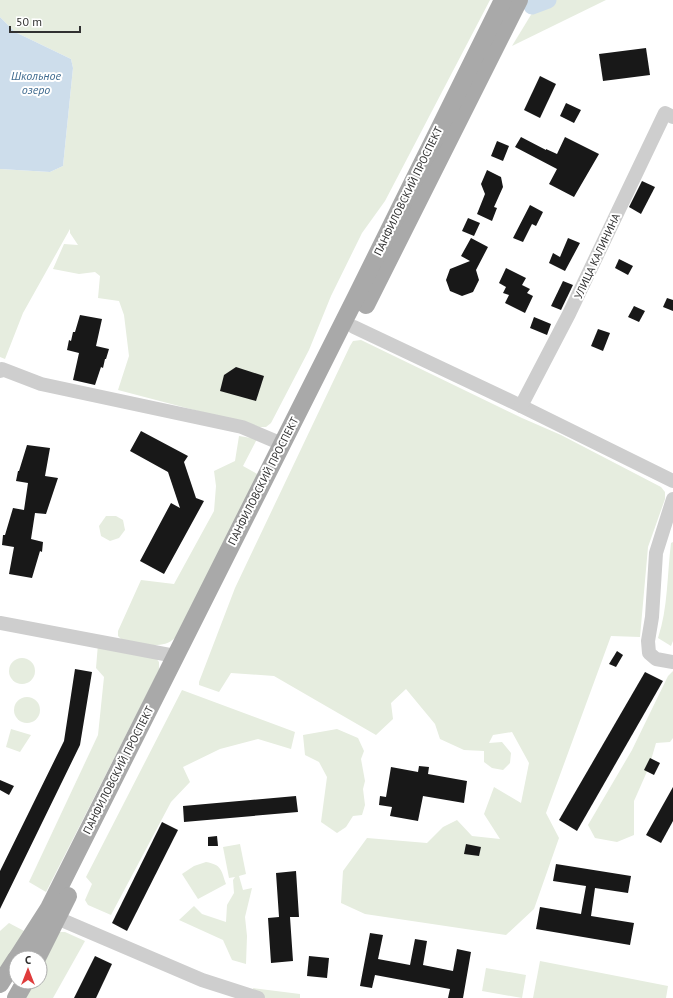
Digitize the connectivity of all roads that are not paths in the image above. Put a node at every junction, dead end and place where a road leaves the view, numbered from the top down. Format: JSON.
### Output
{"nodes":[{"id":1,"x":503,"y":0,"type":"edge"},
{"id":2,"x":519,"y":0,"type":"edge"},
{"id":3,"x":673,"y":117,"type":"edge"},
{"id":4,"x":354,"y":327,"type":"junction"},
{"id":5,"x":0,"y":371,"type":"edge"},
{"id":6,"x":521,"y":406,"type":"junction"},
{"id":7,"x":282,"y":444,"type":"junction"},
{"id":8,"x":673,"y":482,"type":"edge"},
{"id":9,"x":673,"y":500,"type":"edge"},
{"id":10,"x":668,"y":526,"type":"edge"},
{"id":11,"x":0,"y":623,"type":"edge"},
{"id":12,"x":175,"y":656,"type":"junction"},
{"id":13,"x":673,"y":662,"type":"edge"},
{"id":14,"x":57,"y":918,"type":"junction"},
{"id":15,"x":21,"y":950,"type":"edge"},
{"id":16,"x":41,"y":950,"type":"edge"},
{"id":17,"x":8,"y":971,"type":"edge"},
{"id":18,"x":0,"y":984,"type":"edge"},
{"id":19,"x":258,"y":998,"type":"edge"}],
"edges":[{"from":1,"to":7,"type":"main road","name":"ПАНФИЛОВСКИЙ ПРОСПЕКТ"},
{"from":2,"to":4,"type":"main road","name":"ПАНФИЛОВСКИЙ ПРОСПЕКТ"},
{"from":3,"to":6,"type":"street","name":"УЛИЦА КАЛИНИНА"},
{"from":4,"to":6,"type":"street"},
{"from":4,"to":14,"type":"main road","name":"ПАНФИЛОВСКИЙ ПРОСПЕКТ"},
{"from":5,"to":7,"type":"street"},
{"from":6,"to":8,"type":"street"},
{"from":7,"to":12,"type":"main road","name":"ПАНФИЛОВСКИЙ ПРОСПЕКТ"},
{"from":9,"to":10,"type":"street"},
{"from":10,"to":13,"type":"street"},
{"from":11,"to":12,"type":"street"},
{"from":12,"to":15,"type":"main road","name":"ПАНФИЛОВСКИЙ ПРОСПЕКТ"},
{"from":14,"to":16,"type":"main road","name":"ПАНФИЛОВСКИЙ ПРОСПЕКТ"},
{"from":14,"to":19,"type":"street"},
{"from":17,"to":18,"type":"main road","name":"ПАНФИЛОВСКИЙ ПРОСПЕКТ"}]}
